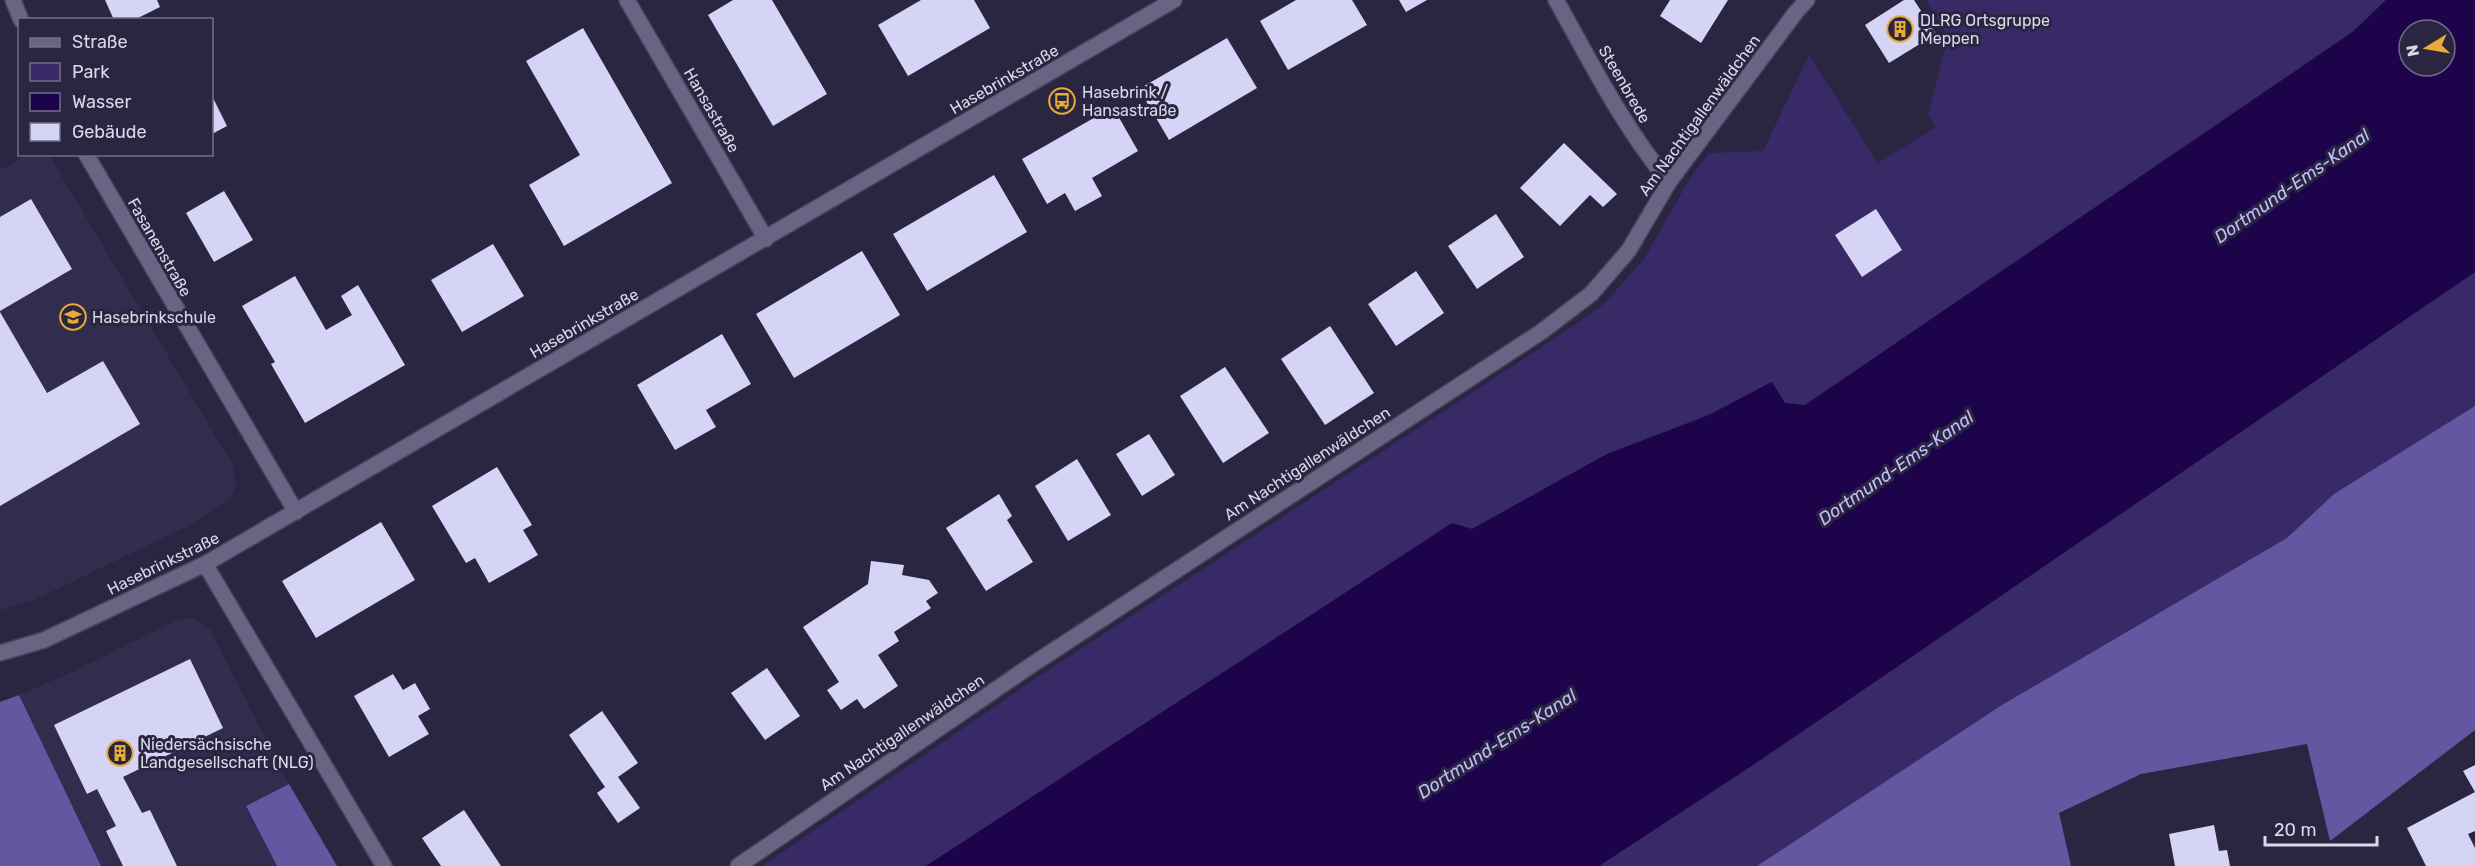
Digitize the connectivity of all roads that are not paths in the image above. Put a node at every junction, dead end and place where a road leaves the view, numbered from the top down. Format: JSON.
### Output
{"nodes":[{"id":1,"x":13,"y":0,"type":"edge"},
{"id":2,"x":627,"y":0,"type":"edge"},
{"id":3,"x":1174,"y":0,"type":"edge"},
{"id":4,"x":1556,"y":0,"type":"edge"},
{"id":5,"x":1807,"y":0,"type":"edge"},
{"id":6,"x":20,"y":18,"type":"edge"},
{"id":7,"x":87,"y":156,"type":"edge"},
{"id":8,"x":1669,"y":182,"type":"junction"},
{"id":9,"x":766,"y":238,"type":"junction"},
{"id":10,"x":296,"y":512,"type":"junction"},
{"id":11,"x":205,"y":564,"type":"junction"},
{"id":12,"x":0,"y":653,"type":"edge"},
{"id":13,"x":384,"y":866,"type":"edge"},
{"id":14,"x":738,"y":866,"type":"edge"}],
"edges":[{"from":1,"to":6,"type":"street"},
{"from":2,"to":9,"type":"street","name":"Hansastraße"},
{"from":3,"to":9,"type":"street","name":"Hasebrinkstraße"},
{"from":4,"to":8,"type":"street","name":"Steenbrede"},
{"from":5,"to":8,"type":"street","name":"Am Nachtigallenwäldchen"},
{"from":7,"to":10,"type":"street","name":"Fasanenstraße"},
{"from":8,"to":14,"type":"street","name":"Am Nachtigallenwäldchen"},
{"from":9,"to":10,"type":"street","name":"Hasebrinkstraße"},
{"from":10,"to":11,"type":"street","name":"Hasebrinkstraße"},
{"from":11,"to":12,"type":"street","name":"Hasebrinkstraße"},
{"from":11,"to":13,"type":"street"}]}
